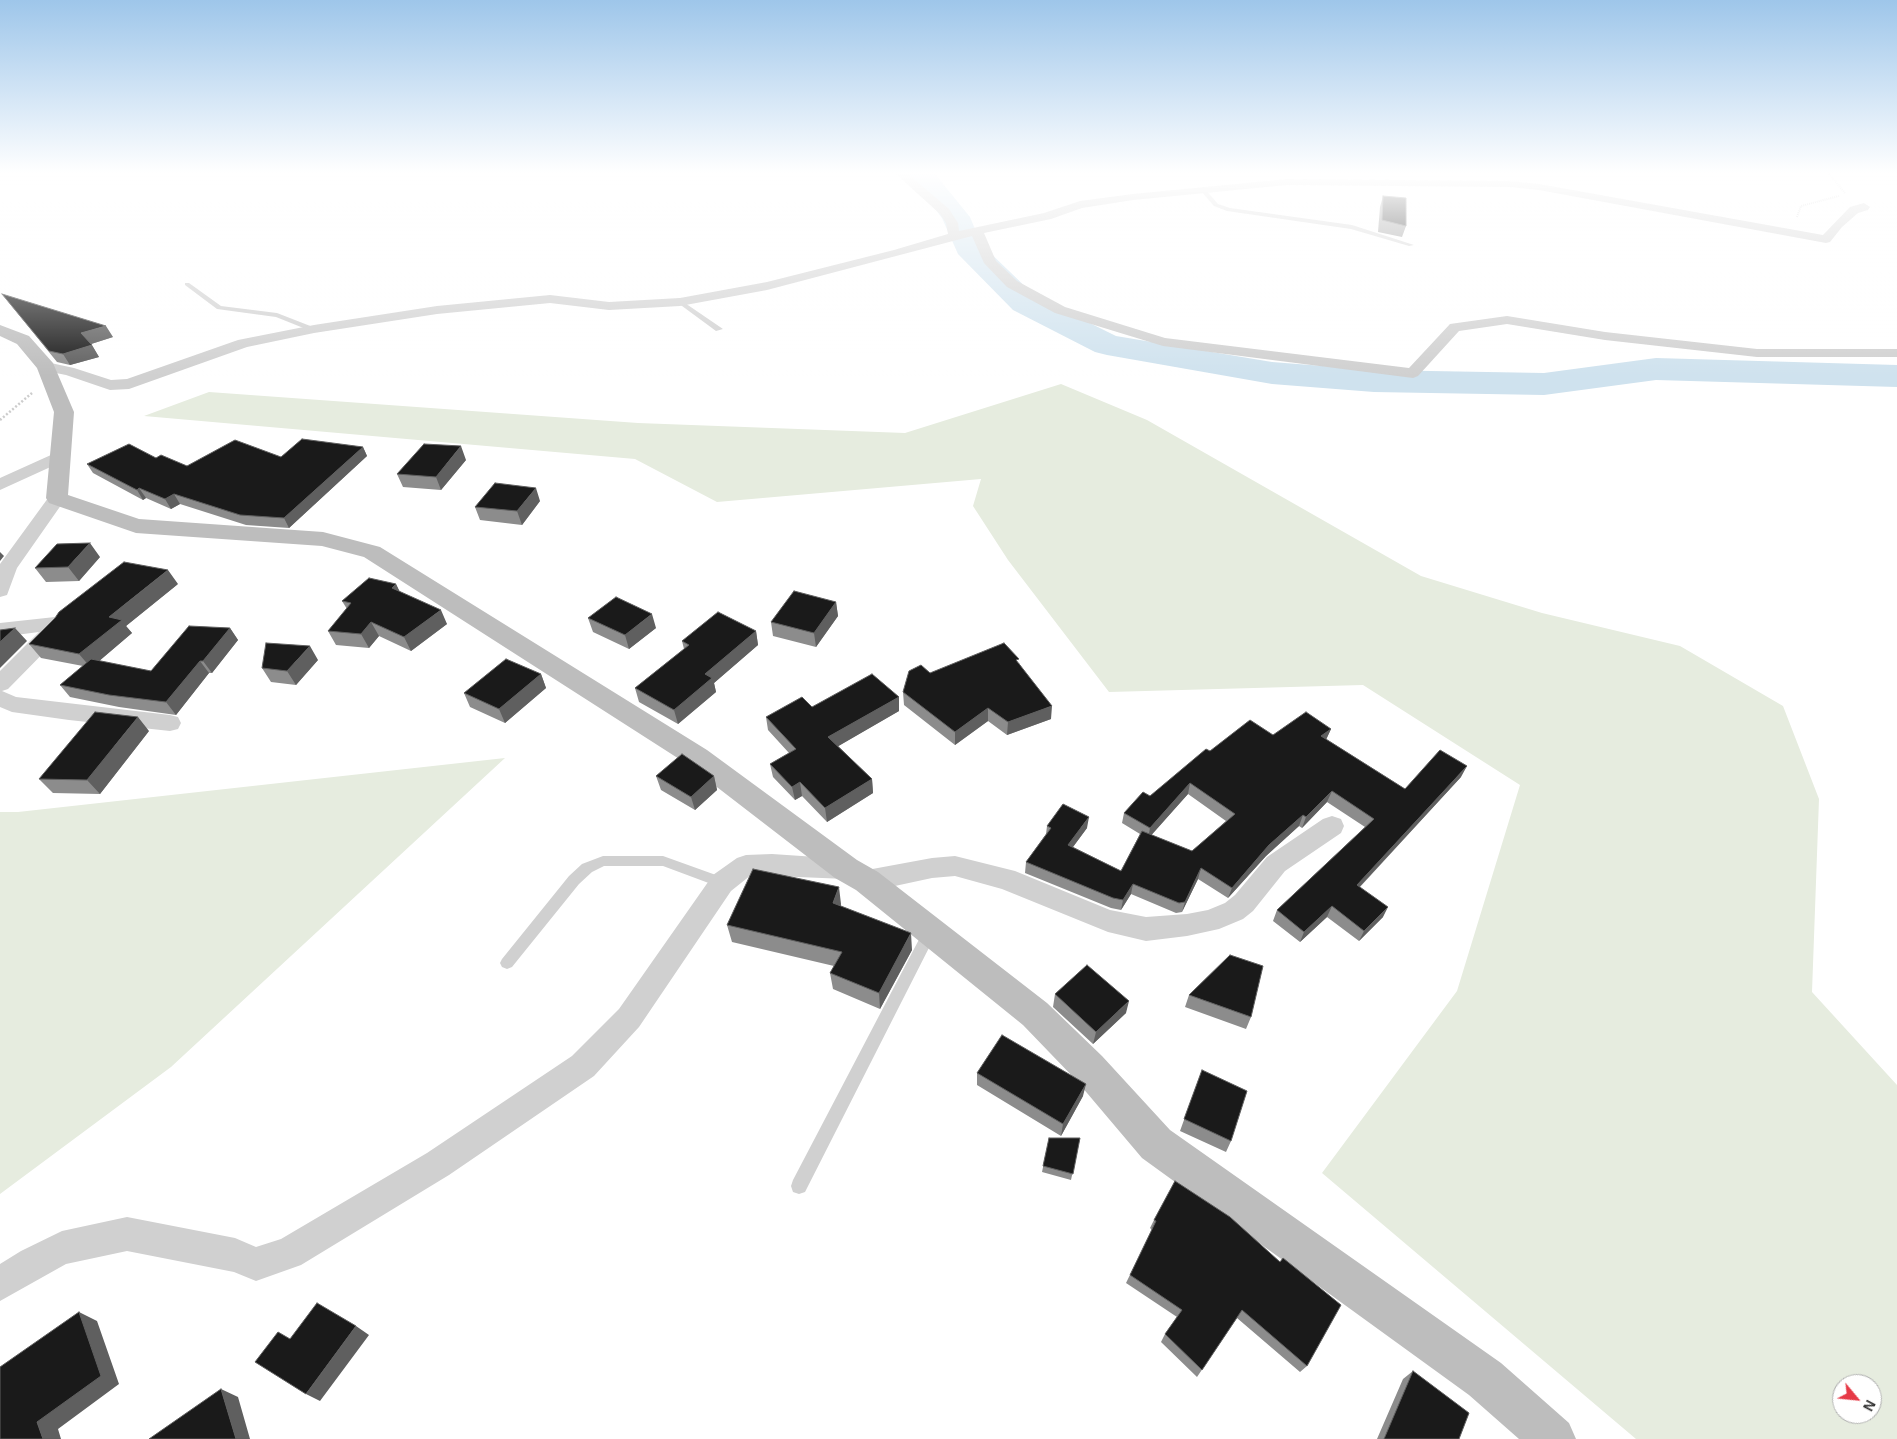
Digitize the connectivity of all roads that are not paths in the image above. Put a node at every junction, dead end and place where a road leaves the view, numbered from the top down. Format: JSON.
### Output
{"nodes":[{"id":1,"x":940,"y":241,"type":"edge"},
{"id":2,"x":971,"y":241,"type":"edge"},
{"id":3,"x":1398,"y":241,"type":"edge"},
{"id":4,"x":1411,"y":245,"type":"dead end"},
{"id":5,"x":187,"y":284,"type":"dead end"},
{"id":6,"x":680,"y":302,"type":"junction"},
{"id":7,"x":314,"y":328,"type":"junction"},
{"id":8,"x":719,"y":329,"type":"dead end"},
{"id":9,"x":0,"y":330,"type":"edge"},
{"id":10,"x":1897,"y":352,"type":"edge"},
{"id":11,"x":48,"y":372,"type":"junction"},
{"id":12,"x":62,"y":455,"type":"junction"},
{"id":13,"x":0,"y":486,"type":"edge"},
{"id":14,"x":57,"y":498,"type":"junction"},
{"id":15,"x":0,"y":591,"type":"edge"},
{"id":16,"x":0,"y":630,"type":"edge"},
{"id":17,"x":0,"y":684,"type":"edge"},
{"id":18,"x":0,"y":698,"type":"edge"},
{"id":19,"x":170,"y":723,"type":"dead end"},
{"id":20,"x":1332,"y":826,"type":"dead end"},
{"id":21,"x":856,"y":875,"type":"junction"},
{"id":22,"x":722,"y":883,"type":"junction"},
{"id":23,"x":930,"y":931,"type":"junction"},
{"id":24,"x":507,"y":963,"type":"dead end"},
{"id":25,"x":799,"y":1186,"type":"dead end"},
{"id":26,"x":0,"y":1284,"type":"edge"},
{"id":27,"x":1554,"y":1439,"type":"edge"}],
"edges":[{"from":1,"to":6,"type":"street"},
{"from":2,"to":10,"type":"street"},
{"from":3,"to":4,"type":"lane"},
{"from":5,"to":7,"type":"lane"},
{"from":6,"to":7,"type":"street"},
{"from":6,"to":8,"type":"lane"},
{"from":7,"to":11,"type":"street"},
{"from":9,"to":11,"type":"street"},
{"from":11,"to":12,"type":"street"},
{"from":12,"to":13,"type":"street"},
{"from":12,"to":14,"type":"street"},
{"from":14,"to":15,"type":"street"},
{"from":14,"to":21,"type":"street"},
{"from":16,"to":17,"type":"street"},
{"from":18,"to":19,"type":"street"},
{"from":20,"to":21,"type":"street"},
{"from":21,"to":22,"type":"street"},
{"from":21,"to":23,"type":"street"},
{"from":22,"to":24,"type":"lane"},
{"from":22,"to":26,"type":"street"},
{"from":23,"to":25,"type":"lane"},
{"from":23,"to":27,"type":"street"}]}
